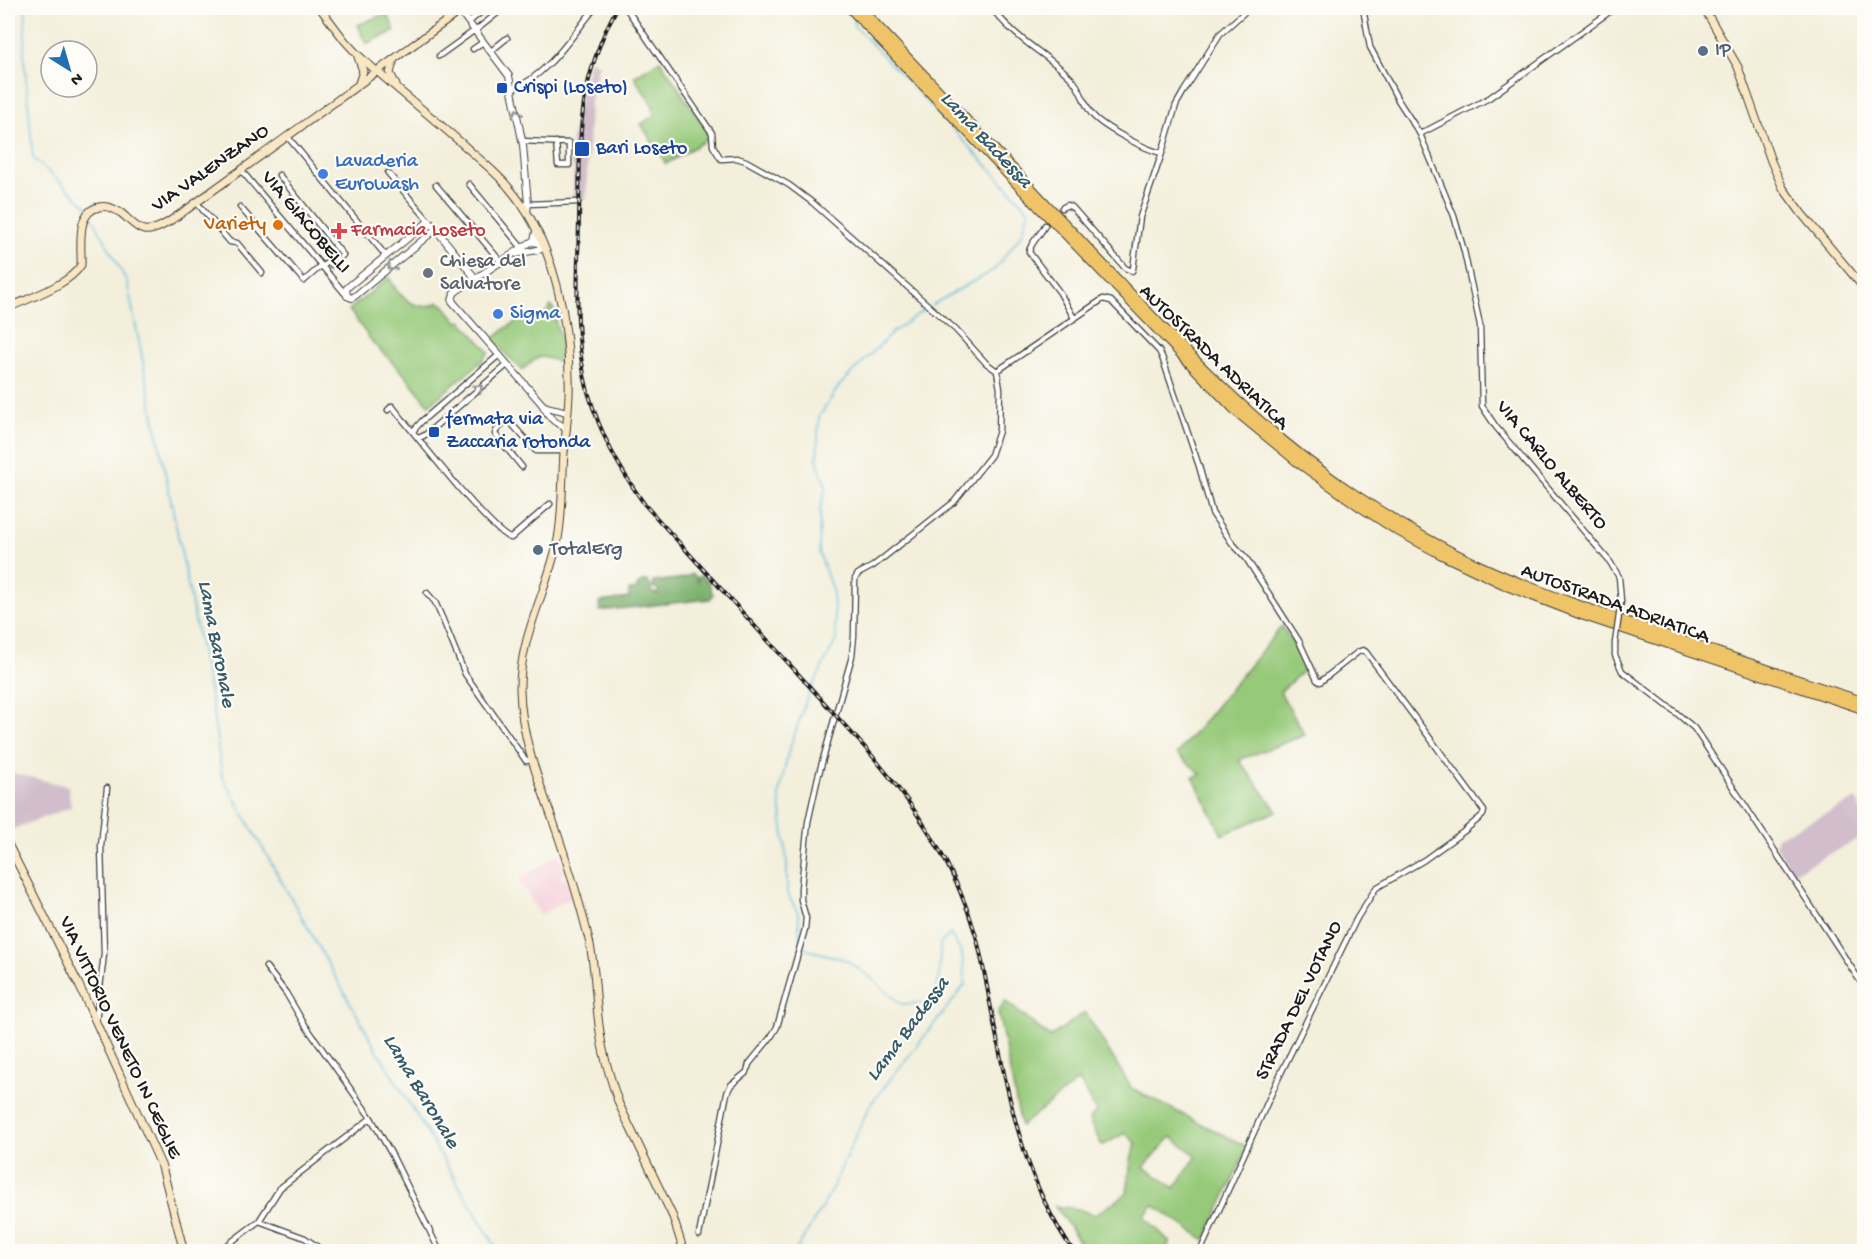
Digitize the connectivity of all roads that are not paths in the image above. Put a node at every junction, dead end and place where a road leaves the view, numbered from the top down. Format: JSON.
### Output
{"nodes":[{"id":1,"x":320,"y":8,"type":"edge"},
{"id":2,"x":486,"y":8,"type":"edge"},
{"id":3,"x":596,"y":8,"type":"edge"},
{"id":4,"x":626,"y":8,"type":"edge"},
{"id":5,"x":850,"y":8,"type":"edge"},
{"id":6,"x":860,"y":8,"type":"edge"},
{"id":7,"x":991,"y":8,"type":"edge"},
{"id":8,"x":1248,"y":8,"type":"edge"},
{"id":9,"x":1363,"y":8,"type":"edge"},
{"id":10,"x":1615,"y":8,"type":"edge"},
{"id":11,"x":1704,"y":8,"type":"edge"},
{"id":12,"x":459,"y":9,"type":"edge"},
{"id":13,"x":499,"y":9,"type":"edge"},
{"id":14,"x":865,"y":18,"type":"junction"},
{"id":15,"x":469,"y":22,"type":"junction"},
{"id":16,"x":475,"y":30,"type":"junction"},
{"id":17,"x":507,"y":38,"type":"dead end"},
{"id":18,"x":483,"y":42,"type":"junction"},
{"id":19,"x":473,"y":49,"type":"dead end"},
{"id":20,"x":491,"y":51,"type":"junction"},
{"id":21,"x":357,"y":54,"type":"junction"},
{"id":22,"x":439,"y":56,"type":"dead end"},
{"id":23,"x":394,"y":59,"type":"junction"},
{"id":24,"x":377,"y":72,"type":"junction"},
{"id":25,"x":358,"y":85,"type":"junction"},
{"id":26,"x":512,"y":89,"type":"junction"},
{"id":27,"x":398,"y":90,"type":"junction"},
{"id":28,"x":1420,"y":134,"type":"junction"},
{"id":29,"x":287,"y":136,"type":"junction"},
{"id":30,"x":522,"y":141,"type":"junction"},
{"id":31,"x":556,"y":142,"type":"junction"},
{"id":32,"x":1162,"y":153,"type":"junction"},
{"id":33,"x":557,"y":154,"type":"junction"},
{"id":34,"x":569,"y":154,"type":"junction"},
{"id":35,"x":241,"y":170,"type":"junction"},
{"id":36,"x":388,"y":173,"type":"dead end"},
{"id":37,"x":279,"y":175,"type":"dead end"},
{"id":38,"x":469,"y":184,"type":"dead end"},
{"id":39,"x":436,"y":185,"type":"dead end"},
{"id":40,"x":196,"y":202,"type":"junction"},
{"id":41,"x":578,"y":202,"type":"dead end"},
{"id":42,"x":528,"y":204,"type":"junction"},
{"id":43,"x":240,"y":207,"type":"dead end"},
{"id":44,"x":1062,"y":208,"type":"dead end"},
{"id":45,"x":527,"y":212,"type":"junction"},
{"id":46,"x":429,"y":221,"type":"junction"},
{"id":47,"x":1059,"y":223,"type":"junction"},
{"id":48,"x":1045,"y":225,"type":"dead end"},
{"id":49,"x":436,"y":229,"type":"junction"},
{"id":50,"x":536,"y":232,"type":"junction"},
{"id":51,"x":532,"y":242,"type":"junction"},
{"id":52,"x":522,"y":248,"type":"junction"},
{"id":53,"x":543,"y":248,"type":"junction"},
{"id":54,"x":536,"y":252,"type":"junction"},
{"id":55,"x":514,"y":255,"type":"junction"},
{"id":56,"x":386,"y":256,"type":"junction"},
{"id":57,"x":549,"y":261,"type":"junction"},
{"id":58,"x":502,"y":263,"type":"junction"},
{"id":59,"x":322,"y":266,"type":"junction"},
{"id":60,"x":262,"y":273,"type":"dead end"},
{"id":61,"x":477,"y":279,"type":"junction"},
{"id":62,"x":1864,"y":288,"type":"edge"},
{"id":63,"x":347,"y":296,"type":"junction"},
{"id":64,"x":8,"y":308,"type":"edge"},
{"id":65,"x":1074,"y":318,"type":"junction"},
{"id":66,"x":499,"y":356,"type":"junction"},
{"id":67,"x":507,"y":365,"type":"junction"},
{"id":68,"x":998,"y":371,"type":"junction"},
{"id":69,"x":569,"y":398,"type":"junction"},
{"id":70,"x":542,"y":404,"type":"junction"},
{"id":71,"x":388,"y":410,"type":"dead end"},
{"id":72,"x":554,"y":410,"type":"junction"},
{"id":73,"x":567,"y":414,"type":"junction"},
{"id":74,"x":550,"y":417,"type":"junction"},
{"id":75,"x":566,"y":430,"type":"junction"},
{"id":76,"x":413,"y":431,"type":"junction"},
{"id":77,"x":419,"y":438,"type":"junction"},
{"id":78,"x":564,"y":451,"type":"junction"},
{"id":79,"x":522,"y":467,"type":"dead end"},
{"id":80,"x":550,"y":504,"type":"dead end"},
{"id":81,"x":428,"y":593,"type":"dead end"},
{"id":82,"x":1864,"y":702,"type":"edge"},
{"id":83,"x":1864,"y":709,"type":"edge"},
{"id":84,"x":531,"y":760,"type":"junction"},
{"id":85,"x":107,"y":788,"type":"dead end"},
{"id":86,"x":8,"y":844,"type":"edge"},
{"id":87,"x":266,"y":967,"type":"dead end"},
{"id":88,"x":1864,"y":987,"type":"edge"},
{"id":89,"x":96,"y":1024,"type":"junction"},
{"id":90,"x":371,"y":1118,"type":"junction"},
{"id":91,"x":259,"y":1221,"type":"junction"},
{"id":92,"x":699,"y":1235,"type":"dead end"},
{"id":93,"x":184,"y":1251,"type":"edge"},
{"id":94,"x":218,"y":1251,"type":"edge"},
{"id":95,"x":325,"y":1251,"type":"edge"},
{"id":96,"x":440,"y":1251,"type":"edge"},
{"id":97,"x":684,"y":1251,"type":"edge"},
{"id":98,"x":1200,"y":1251,"type":"edge"}],
"edges":[{"from":1,"to":21,"type":"main road"},
{"from":2,"to":15,"type":"street"},
{"from":3,"to":26,"type":"street"},
{"from":4,"to":68,"type":"street"},
{"from":5,"to":14,"type":"highway","name":"AUTOSTRADA ADRIATICA"},
{"from":6,"to":14,"type":"highway","name":"AUTOSTRADA ADRIATICA"},
{"from":7,"to":32,"type":"street"},
{"from":8,"to":32,"type":"street"},
{"from":9,"to":28,"type":"street","name":"VIA CARLO ALBERTO"},
{"from":10,"to":28,"type":"street"},
{"from":11,"to":62,"type":"main road"},
{"from":12,"to":15,"type":"street"},
{"from":12,"to":23,"type":"main road","name":"VIA VALENZANO"},
{"from":13,"to":16,"type":"street"},
{"from":14,"to":47,"type":"highway","name":"AUTOSTRADA ADRIATICA","bridge":true},
{"from":15,"to":16,"type":"street"},
{"from":16,"to":18,"type":"street"},
{"from":16,"to":22,"type":"street"},
{"from":17,"to":20,"type":"street"},
{"from":18,"to":19,"type":"street"},
{"from":18,"to":20,"type":"street"},
{"from":20,"to":26,"type":"street"},
{"from":21,"to":23,"type":"main road"},
{"from":21,"to":24,"type":"main road"},
{"from":21,"to":25,"type":"main road"},
{"from":23,"to":24,"type":"main road","name":"VIA VALENZANO"},
{"from":23,"to":27,"type":"main road"},
{"from":24,"to":25,"type":"main road","name":"VIA VALENZANO"},
{"from":24,"to":27,"type":"main road"},
{"from":25,"to":27,"type":"main road"},
{"from":25,"to":29,"type":"main road","name":"VIA VALENZANO"},
{"from":30,"to":26,"type":"street","one_way":true},
{"from":27,"to":45,"type":"main road"},
{"from":28,"to":88,"type":"street","name":"VIA CARLO ALBERTO","bridge":true},
{"from":29,"to":35,"type":"main road","name":"VIA VALENZANO"},
{"from":29,"to":56,"type":"street"},
{"from":30,"to":31,"type":"street"},
{"from":30,"to":42,"type":"street"},
{"from":31,"to":33,"type":"street"},
{"from":31,"to":34,"type":"street"},
{"from":32,"to":44,"type":"street"},
{"from":33,"to":34,"type":"street"},
{"from":33,"to":34,"type":"street"},
{"from":35,"to":40,"type":"main road","name":"VIA VALENZANO"},
{"from":35,"to":59,"type":"street","name":"VIA GIACOBELLI"},
{"from":36,"to":46,"type":"street"},
{"from":37,"to":59,"type":"street"},
{"from":38,"to":52,"type":"street"},
{"from":39,"to":58,"type":"street"},
{"from":40,"to":60,"type":"street"},
{"from":40,"to":64,"type":"main road","name":"VIA VALENZANO"},
{"from":41,"to":42,"type":"street"},
{"from":42,"to":45,"type":"street"},
{"from":43,"to":59,"type":"street"},
{"from":45,"to":50,"type":"main road"},
{"from":46,"to":49,"type":"street"},
{"from":46,"to":56,"type":"street"},
{"from":47,"to":82,"type":"highway","name":"AUTOSTRADA ADRIATICA"},
{"from":47,"to":83,"type":"highway","name":"AUTOSTRADA ADRIATICA"},
{"from":48,"to":65,"type":"street"},
{"from":49,"to":61,"type":"street"},
{"from":49,"to":63,"type":"street","one_way":true},
{"from":50,"to":51,"type":"street"},
{"from":50,"to":53,"type":"main road"},
{"from":51,"to":52,"type":"street"},
{"from":51,"to":53,"type":"street"},
{"from":52,"to":55,"type":"street"},
{"from":53,"to":54,"type":"street"},
{"from":53,"to":57,"type":"main road"},
{"from":54,"to":55,"type":"street"},
{"from":54,"to":57,"type":"street"},
{"from":55,"to":58,"type":"street"},
{"from":56,"to":63,"type":"street"},
{"from":57,"to":69,"type":"main road"},
{"from":58,"to":61,"type":"street"},
{"from":59,"to":63,"type":"street","name":"VIA GIACOBELLI"},
{"from":61,"to":66,"type":"street"},
{"from":65,"to":68,"type":"street"},
{"from":65,"to":98,"type":"street","name":"STRADA DEL VOTANO"},
{"from":66,"to":67,"type":"street"},
{"from":66,"to":76,"type":"street"},
{"from":67,"to":70,"type":"street"},
{"from":77,"to":67,"type":"street","one_way":true},
{"from":68,"to":92,"type":"street"},
{"from":69,"to":72,"type":"street"},
{"from":69,"to":73,"type":"main road"},
{"from":70,"to":72,"type":"street"},
{"from":70,"to":74,"type":"street"},
{"from":71,"to":76,"type":"street"},
{"from":72,"to":73,"type":"street"},
{"from":73,"to":74,"type":"street"},
{"from":73,"to":75,"type":"main road"},
{"from":74,"to":75,"type":"street"},
{"from":75,"to":78,"type":"main road"},
{"from":76,"to":77,"type":"street"},
{"from":77,"to":80,"type":"street"},
{"from":78,"to":79,"type":"street"},
{"from":78,"to":84,"type":"main road"},
{"from":81,"to":84,"type":"street"},
{"from":84,"to":97,"type":"main road"},
{"from":85,"to":89,"type":"street"},
{"from":86,"to":89,"type":"main road","name":"VIA VITTORIO VENETO IN CEGLIE"},
{"from":87,"to":90,"type":"street"},
{"from":89,"to":93,"type":"main road","name":"VIA VITTORIO VENETO IN CEGLIE"},
{"from":90,"to":91,"type":"street"},
{"from":90,"to":96,"type":"street"},
{"from":91,"to":94,"type":"street"},
{"from":91,"to":95,"type":"street"}]}
